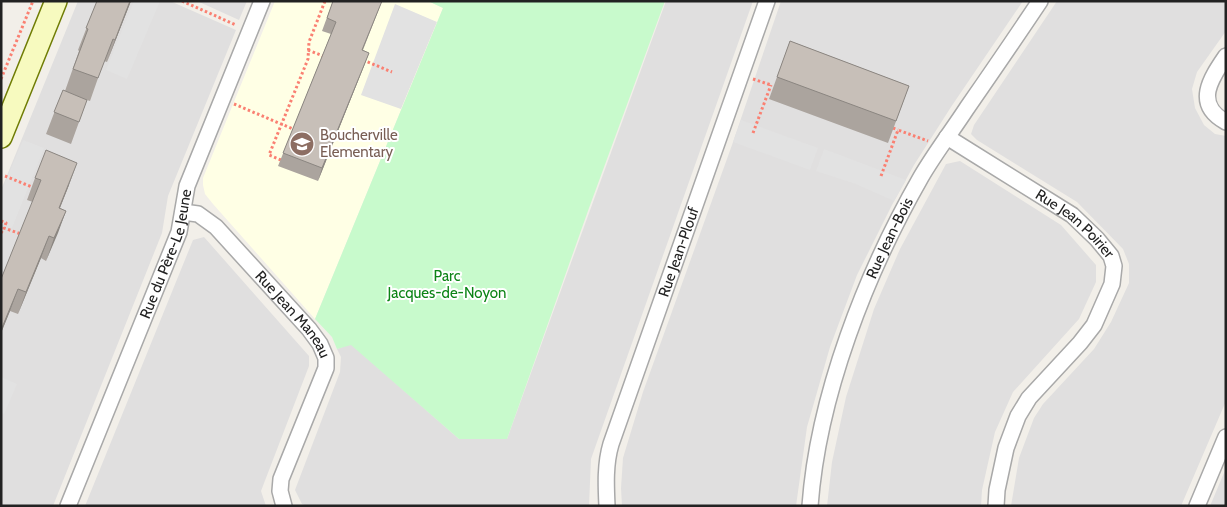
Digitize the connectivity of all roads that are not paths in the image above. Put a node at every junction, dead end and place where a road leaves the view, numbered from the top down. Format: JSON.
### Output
{"nodes":[{"id":1,"x":56,"y":1,"type":"edge"},
{"id":2,"x":262,"y":1,"type":"edge"},
{"id":3,"x":768,"y":1,"type":"edge"},
{"id":4,"x":1040,"y":1,"type":"edge"},
{"id":5,"x":1226,"y":56,"type":"edge"},
{"id":6,"x":1226,"y":122,"type":"edge"},
{"id":7,"x":1,"y":137,"type":"edge"},
{"id":8,"x":947,"y":137,"type":"junction"},
{"id":9,"x":183,"y":212,"type":"junction"},
{"id":10,"x":1226,"y":437,"type":"edge"},
{"id":11,"x":68,"y":506,"type":"edge"},
{"id":12,"x":284,"y":506,"type":"edge"},
{"id":13,"x":607,"y":506,"type":"edge"},
{"id":14,"x":810,"y":506,"type":"edge"},
{"id":15,"x":996,"y":506,"type":"edge"},
{"id":16,"x":1197,"y":506,"type":"edge"}],
"edges":[{"from":1,"to":7,"type":"street"},
{"from":2,"to":9,"type":"street","name":"Rue du Père-Le Jeune"},
{"from":3,"to":13,"type":"street","name":"Rue Jean-Plouf"},
{"from":4,"to":8,"type":"street","name":"Rue Jean-Bois"},
{"from":5,"to":6,"type":"street"},
{"from":8,"to":14,"type":"street","name":"Rue Jean-Bois"},
{"from":8,"to":15,"type":"street","name":"Rue Jean Poirier"},
{"from":9,"to":11,"type":"street","name":"Rue du Père-Le Jeune"},
{"from":9,"to":12,"type":"street","name":"Rue Jean Maneau"},
{"from":10,"to":16,"type":"street"}]}
